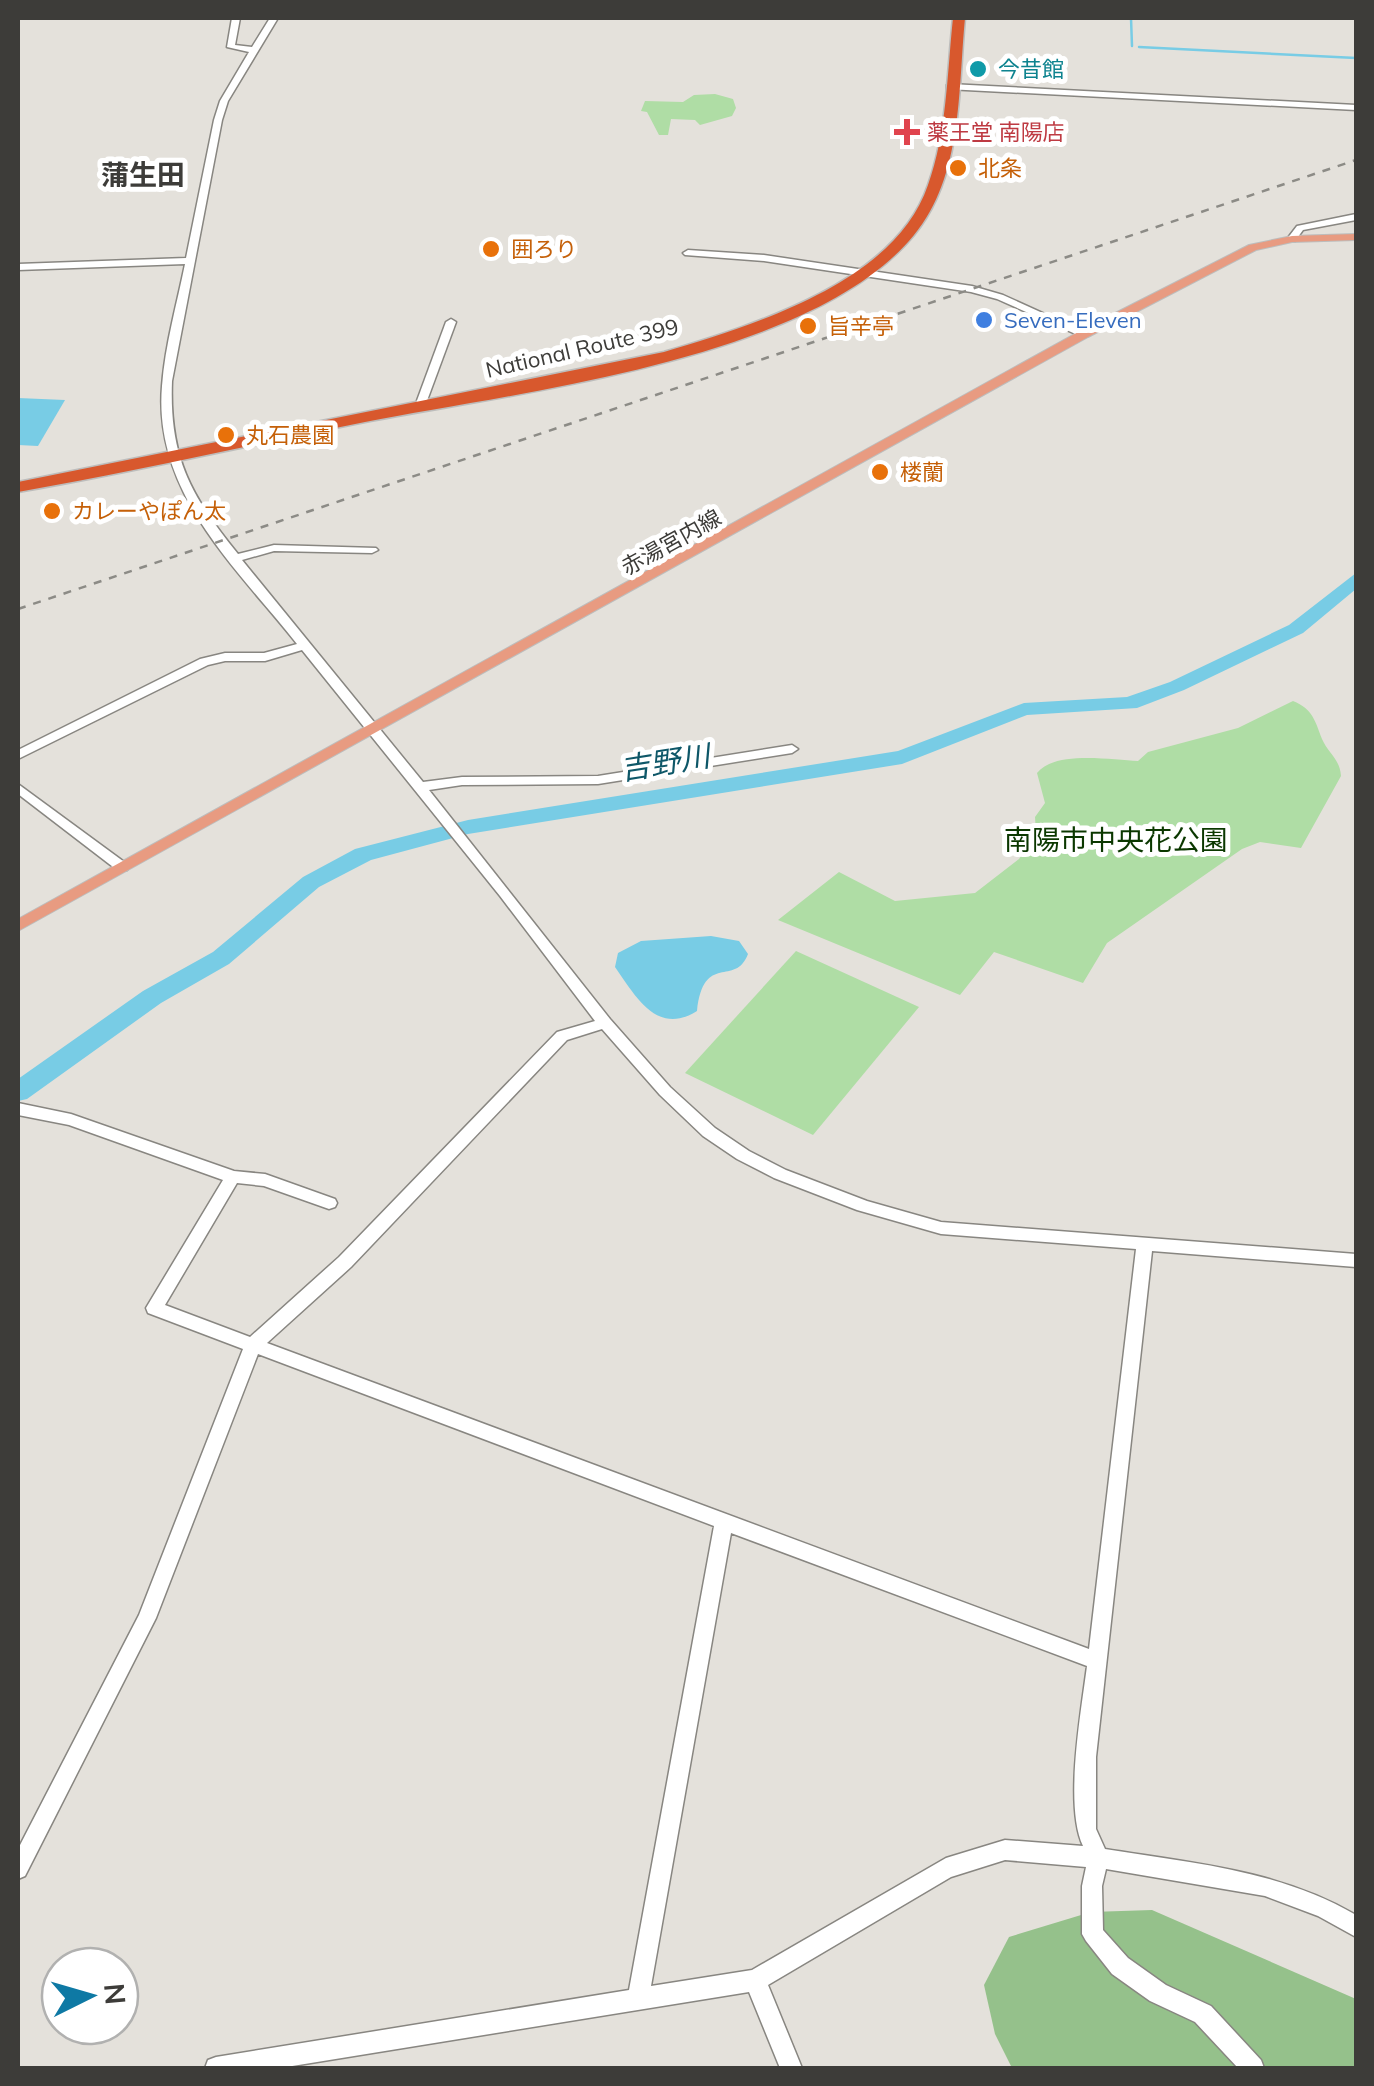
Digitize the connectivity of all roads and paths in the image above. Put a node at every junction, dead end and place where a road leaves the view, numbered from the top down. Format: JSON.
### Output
{"nodes":[{"id":1,"x":236,"y":18,"type":"edge"},
{"id":2,"x":274,"y":18,"type":"edge"},
{"id":3,"x":959,"y":18,"type":"edge"},
{"id":4,"x":253,"y":50,"type":"junction"},
{"id":5,"x":950,"y":87,"type":"junction"},
{"id":6,"x":1356,"y":108,"type":"edge"},
{"id":7,"x":1356,"y":217,"type":"edge"},
{"id":8,"x":1356,"y":237,"type":"edge"},
{"id":9,"x":1292,"y":239,"type":"junction"},
{"id":10,"x":688,"y":253,"type":"dead end"},
{"id":11,"x":191,"y":262,"type":"junction"},
{"id":12,"x":18,"y":267,"type":"edge"},
{"id":13,"x":862,"y":275,"type":"junction"},
{"id":14,"x":451,"y":322,"type":"dead end"},
{"id":15,"x":1084,"y":334,"type":"junction"},
{"id":16,"x":420,"y":406,"type":"junction"},
{"id":17,"x":171,"y":456,"type":"junction"},
{"id":18,"x":18,"y":487,"type":"edge"},
{"id":19,"x":372,"y":550,"type":"dead end"},
{"id":20,"x":234,"y":559,"type":"junction"},
{"id":21,"x":304,"y":646,"type":"junction"},
{"id":22,"x":372,"y":730,"type":"junction"},
{"id":23,"x":792,"y":748,"type":"dead end"},
{"id":24,"x":18,"y":756,"type":"edge"},
{"id":25,"x":417,"y":787,"type":"junction"},
{"id":26,"x":18,"y":788,"type":"edge"},
{"id":27,"x":122,"y":868,"type":"junction"},
{"id":28,"x":18,"y":926,"type":"edge"},
{"id":29,"x":605,"y":1024,"type":"junction"},
{"id":30,"x":18,"y":1108,"type":"edge"},
{"id":31,"x":233,"y":1177,"type":"junction"},
{"id":32,"x":329,"y":1203,"type":"dead end"},
{"id":33,"x":1145,"y":1242,"type":"junction"},
{"id":34,"x":1356,"y":1260,"type":"edge"},
{"id":35,"x":253,"y":1344,"type":"junction"},
{"id":36,"x":724,"y":1523,"type":"junction"},
{"id":37,"x":1096,"y":1661,"type":"junction"},
{"id":38,"x":1099,"y":1858,"type":"junction"},
{"id":39,"x":18,"y":1869,"type":"edge"},
{"id":40,"x":1356,"y":1927,"type":"edge"},
{"id":41,"x":755,"y":1980,"type":"junction"},
{"id":42,"x":638,"y":1997,"type":"junction"},
{"id":43,"x":216,"y":2068,"type":"edge"},
{"id":44,"x":791,"y":2068,"type":"edge"},
{"id":45,"x":1253,"y":2068,"type":"edge"}],
"edges":[{"from":1,"to":4,"type":"street"},
{"from":2,"to":4,"type":"street"},
{"from":3,"to":5,"type":"highway","name":"National Route 399"},
{"from":4,"to":11,"type":"street"},
{"from":5,"to":6,"type":"street"},
{"from":5,"to":13,"type":"highway","name":"National Route 399"},
{"from":7,"to":9,"type":"street"},
{"from":8,"to":9,"type":"main road","name":"赤湯宮内線"},
{"from":9,"to":15,"type":"main road","name":"赤湯宮内線"},
{"from":10,"to":13,"type":"street"},
{"from":11,"to":12,"type":"street"},
{"from":11,"to":17,"type":"street"},
{"from":13,"to":15,"type":"street"},
{"from":13,"to":16,"type":"highway","name":"National Route 399"},
{"from":14,"to":16,"type":"street"},
{"from":15,"to":22,"type":"main road","name":"赤湯宮内線"},
{"from":16,"to":17,"type":"highway","name":"National Route 399"},
{"from":17,"to":18,"type":"highway","name":"National Route 399"},
{"from":17,"to":20,"type":"street"},
{"from":19,"to":20,"type":"street"},
{"from":20,"to":21,"type":"street"},
{"from":21,"to":22,"type":"street"},
{"from":21,"to":24,"type":"street"},
{"from":22,"to":25,"type":"street"},
{"from":22,"to":27,"type":"main road","name":"赤湯宮内線"},
{"from":23,"to":25,"type":"street"},
{"from":25,"to":29,"type":"street"},
{"from":26,"to":27,"type":"street"},
{"from":27,"to":28,"type":"main road","name":"赤湯宮内線"},
{"from":29,"to":33,"type":"street"},
{"from":29,"to":35,"type":"street"},
{"from":30,"to":31,"type":"street"},
{"from":31,"to":32,"type":"street"},
{"from":31,"to":35,"type":"street"},
{"from":33,"to":34,"type":"street"},
{"from":33,"to":37,"type":"street"},
{"from":35,"to":36,"type":"street"},
{"from":35,"to":39,"type":"street"},
{"from":36,"to":37,"type":"street"},
{"from":36,"to":42,"type":"street"},
{"from":37,"to":38,"type":"street"},
{"from":38,"to":40,"type":"street"},
{"from":38,"to":41,"type":"street"},
{"from":38,"to":45,"type":"street"},
{"from":41,"to":42,"type":"street"},
{"from":41,"to":44,"type":"street"},
{"from":42,"to":43,"type":"street"}]}
